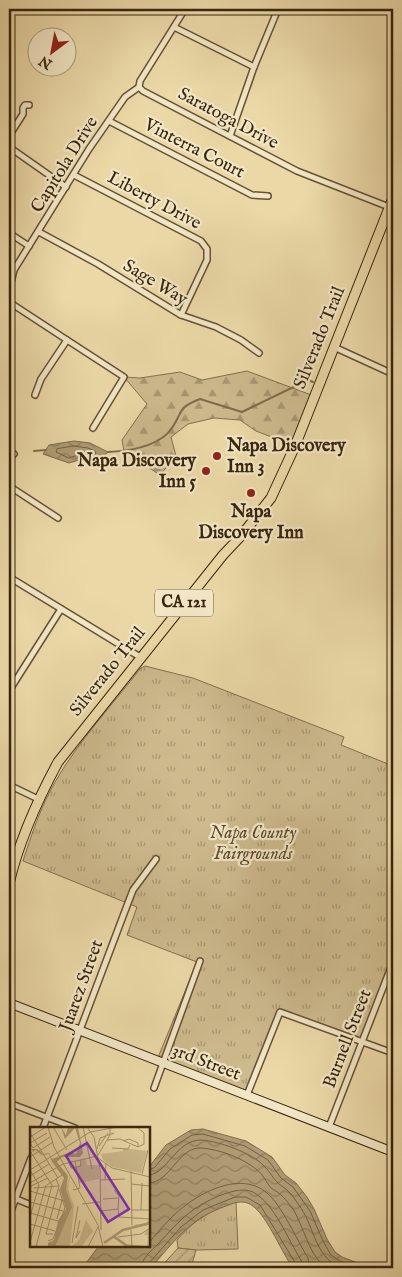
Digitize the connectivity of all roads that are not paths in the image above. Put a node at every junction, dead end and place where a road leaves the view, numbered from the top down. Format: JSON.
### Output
{"nodes":[{"id":1,"x":185,"y":9,"type":"edge"},
{"id":2,"x":278,"y":9,"type":"edge"},
{"id":3,"x":174,"y":27,"type":"junction"},
{"id":4,"x":254,"y":67,"type":"junction"},
{"id":5,"x":140,"y":87,"type":"junction"},
{"id":6,"x":29,"y":104,"type":"dead end"},
{"id":7,"x":109,"y":121,"type":"junction"},
{"id":8,"x":9,"y":136,"type":"edge"},
{"id":9,"x":230,"y":136,"type":"junction"},
{"id":10,"x":9,"y":147,"type":"edge"},
{"id":11,"x":74,"y":174,"type":"junction"},
{"id":12,"x":66,"y":186,"type":"junction"},
{"id":13,"x":268,"y":196,"type":"dead end"},
{"id":14,"x":393,"y":198,"type":"edge"},
{"id":15,"x":389,"y":207,"type":"junction"},
{"id":16,"x":39,"y":232,"type":"junction"},
{"id":17,"x":9,"y":234,"type":"edge"},
{"id":18,"x":29,"y":246,"type":"junction"},
{"id":19,"x":9,"y":291,"type":"edge"},
{"id":20,"x":9,"y":302,"type":"edge"},
{"id":21,"x":181,"y":315,"type":"junction"},
{"id":22,"x":67,"y":340,"type":"junction"},
{"id":23,"x":334,"y":347,"type":"junction"},
{"id":24,"x":259,"y":353,"type":"dead end"},
{"id":25,"x":393,"y":374,"type":"edge"},
{"id":26,"x":35,"y":395,"type":"dead end"},
{"id":27,"x":93,"y":428,"type":"dead end"},
{"id":28,"x":14,"y":454,"type":"dead end"},
{"id":29,"x":9,"y":459,"type":"edge"},
{"id":30,"x":9,"y":486,"type":"edge"},
{"id":31,"x":58,"y":518,"type":"dead end"},
{"id":32,"x":9,"y":577,"type":"edge"},
{"id":33,"x":60,"y":609,"type":"junction"},
{"id":34,"x":140,"y":657,"type":"junction"},
{"id":35,"x":9,"y":691,"type":"edge"},
{"id":36,"x":9,"y":785,"type":"edge"},
{"id":37,"x":38,"y":799,"type":"junction"},
{"id":38,"x":156,"y":859,"type":"dead end"},
{"id":39,"x":9,"y":884,"type":"edge"},
{"id":40,"x":200,"y":961,"type":"dead end"},
{"id":41,"x":393,"y":962,"type":"edge"},
{"id":42,"x":9,"y":1003,"type":"edge"},
{"id":43,"x":80,"y":1030,"type":"junction"},
{"id":44,"x":361,"y":1042,"type":"junction"},
{"id":45,"x":393,"y":1053,"type":"edge"},
{"id":46,"x":163,"y":1063,"type":"junction"},
{"id":47,"x":154,"y":1088,"type":"dead end"},
{"id":48,"x":247,"y":1095,"type":"junction"},
{"id":49,"x":9,"y":1103,"type":"edge"},
{"id":50,"x":48,"y":1117,"type":"junction"},
{"id":51,"x":329,"y":1126,"type":"junction"},
{"id":52,"x":43,"y":1127,"type":"edge"},
{"id":53,"x":72,"y":1127,"type":"edge"},
{"id":54,"x":393,"y":1152,"type":"edge"},
{"id":55,"x":30,"y":1161,"type":"edge"},
{"id":56,"x":9,"y":1196,"type":"edge"},
{"id":57,"x":15,"y":1199,"type":"junction"},
{"id":58,"x":30,"y":1205,"type":"edge"},
{"id":59,"x":9,"y":1216,"type":"edge"}],
"edges":[{"from":1,"to":3,"type":"street"},
{"from":2,"to":4,"type":"street"},
{"from":3,"to":4,"type":"street"},
{"from":3,"to":5,"type":"street"},
{"from":4,"to":9,"type":"street"},
{"from":5,"to":7,"type":"street","name":"Capitola Drive"},
{"from":5,"to":9,"type":"street","name":"Saratoga Drive"},
{"from":6,"to":8,"type":"street"},
{"from":7,"to":11,"type":"street","name":"Capitola Drive"},
{"from":7,"to":13,"type":"street","name":"Vinterra Court"},
{"from":9,"to":15,"type":"street","name":"Saratoga Drive"},
{"from":10,"to":12,"type":"street"},
{"from":11,"to":12,"type":"street","name":"Capitola Drive"},
{"from":11,"to":21,"type":"street","name":"Liberty Drive"},
{"from":12,"to":16,"type":"street","name":"Capitola Drive"},
{"from":14,"to":15,"type":"main road","name":"Silverado Trail","number":"CA 121"},
{"from":15,"to":23,"type":"main road","name":"Silverado Trail","number":"CA 121"},
{"from":16,"to":18,"type":"street","name":"Capitola Drive"},
{"from":16,"to":21,"type":"street","name":"Sage Way"},
{"from":17,"to":18,"type":"street"},
{"from":18,"to":19,"type":"street","name":"Capitola Drive"},
{"from":20,"to":22,"type":"street"},
{"from":21,"to":24,"type":"street","name":"Sage Way"},
{"from":22,"to":26,"type":"street"},
{"from":22,"to":27,"type":"street"},
{"from":23,"to":25,"type":"street"},
{"from":23,"to":34,"type":"main road","name":"Silverado Trail","number":"CA 121"},
{"from":28,"to":29,"type":"street"},
{"from":30,"to":31,"type":"street"},
{"from":32,"to":33,"type":"street"},
{"from":33,"to":34,"type":"street"},
{"from":33,"to":35,"type":"street"},
{"from":34,"to":37,"type":"main road","name":"Silverado Trail","number":"CA 121"},
{"from":36,"to":37,"type":"street"},
{"from":37,"to":39,"type":"main road","name":"Silverado Trail","number":"CA 121"},
{"from":38,"to":43,"type":"street","name":"Juarez Street"},
{"from":40,"to":46,"type":"street"},
{"from":41,"to":44,"type":"street","name":"Burnell Street"},
{"from":42,"to":43,"type":"street","name":"3rd Street"},
{"from":43,"to":46,"type":"street","name":"3rd Street"},
{"from":43,"to":50,"type":"street","name":"Juarez Street"},
{"from":44,"to":45,"type":"street"},
{"from":44,"to":48,"type":"street"},
{"from":44,"to":51,"type":"street","name":"Burnell Street"},
{"from":46,"to":47,"type":"street"},
{"from":46,"to":48,"type":"street","name":"3rd Street"},
{"from":48,"to":51,"type":"street","name":"3rd Street"},
{"from":49,"to":50,"type":"street"},
{"from":50,"to":52,"type":"street","name":"Juarez Street"},
{"from":50,"to":53,"type":"street"},
{"from":51,"to":54,"type":"street","name":"3rd Street"},
{"from":55,"to":57,"type":"street"},
{"from":56,"to":57,"type":"street"},
{"from":57,"to":58,"type":"street"},
{"from":57,"to":59,"type":"street"}]}
